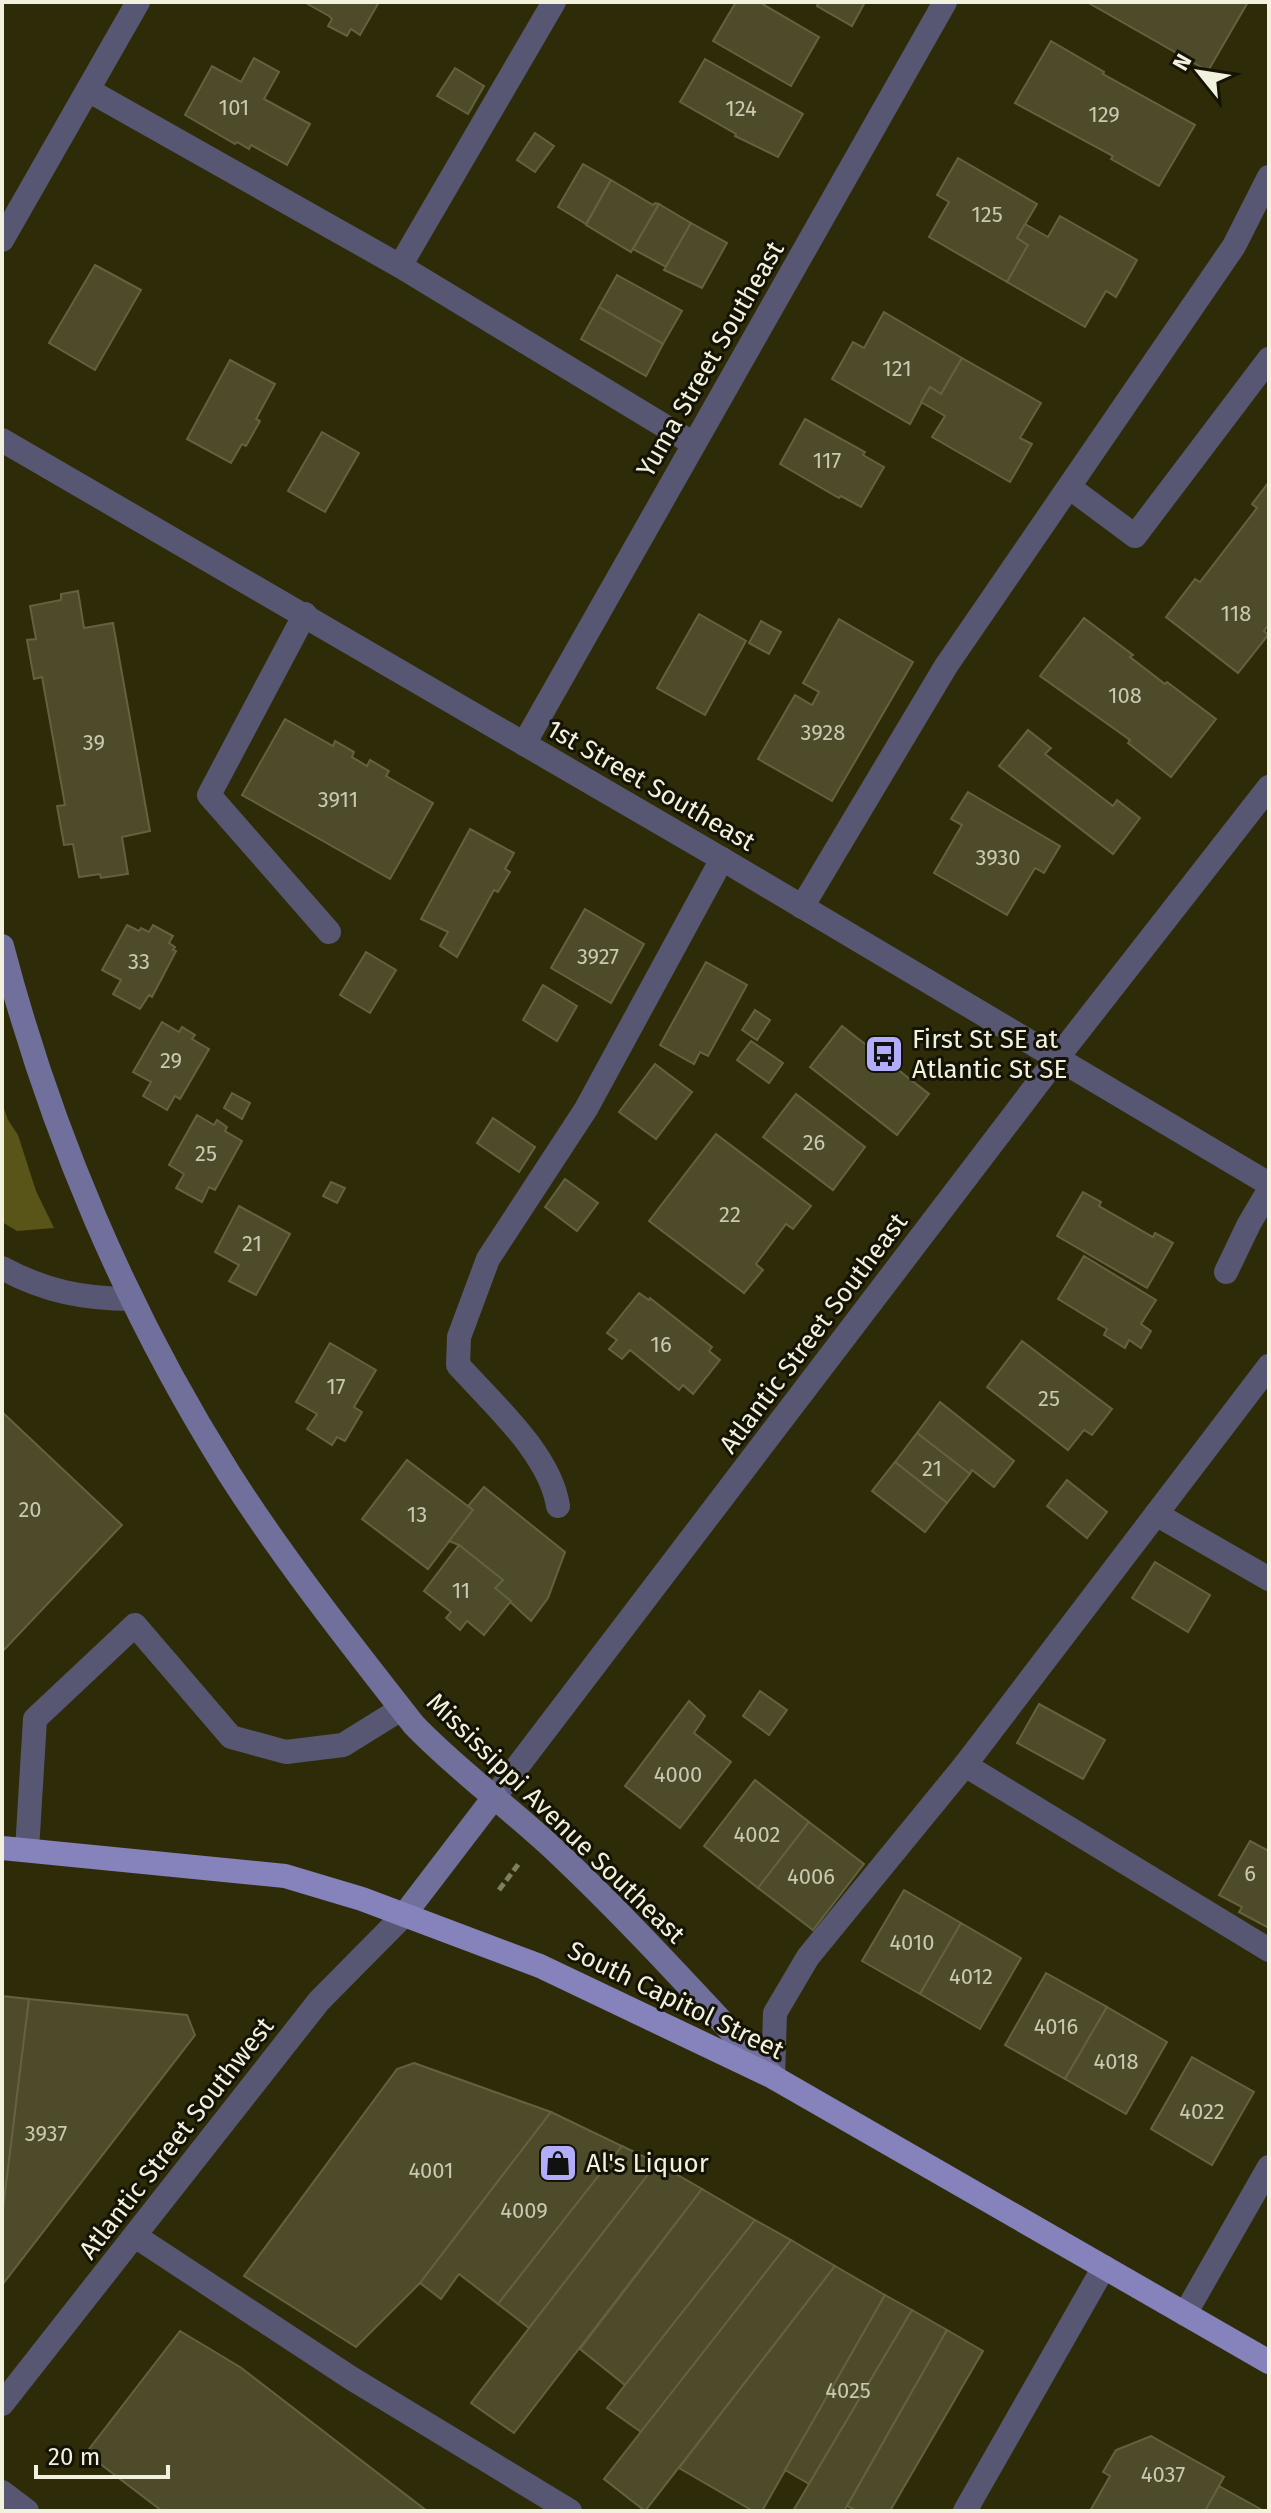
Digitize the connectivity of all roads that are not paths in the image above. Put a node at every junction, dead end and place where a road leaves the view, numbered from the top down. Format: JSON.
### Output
{"nodes":[{"id":1,"x":138,"y":2,"type":"edge"},
{"id":2,"x":554,"y":2,"type":"edge"},
{"id":3,"x":945,"y":2,"type":"edge"},
{"id":4,"x":88,"y":90,"type":"junction"},
{"id":5,"x":1269,"y":177,"type":"edge"},
{"id":6,"x":2,"y":240,"type":"edge"},
{"id":7,"x":400,"y":266,"type":"junction"},
{"id":8,"x":1269,"y":359,"type":"edge"},
{"id":9,"x":2,"y":440,"type":"edge"},
{"id":10,"x":694,"y":444,"type":"junction"},
{"id":11,"x":1069,"y":487,"type":"junction"},
{"id":12,"x":305,"y":614,"type":"junction"},
{"id":13,"x":524,"y":744,"type":"junction"},
{"id":14,"x":1269,"y":787,"type":"edge"},
{"id":15,"x":722,"y":859,"type":"junction"},
{"id":16,"x":802,"y":907,"type":"junction"},
{"id":17,"x":329,"y":932,"type":"dead end"},
{"id":18,"x":2,"y":946,"type":"edge"},
{"id":19,"x":1058,"y":1057,"type":"junction"},
{"id":20,"x":1269,"y":1184,"type":"edge"},
{"id":21,"x":1269,"y":1190,"type":"edge"},
{"id":22,"x":2,"y":1268,"type":"edge"},
{"id":23,"x":1226,"y":1272,"type":"dead end"},
{"id":24,"x":132,"y":1299,"type":"junction"},
{"id":25,"x":1269,"y":1366,"type":"edge"},
{"id":26,"x":558,"y":1506,"type":"dead end"},
{"id":27,"x":1156,"y":1514,"type":"junction"},
{"id":28,"x":1269,"y":1579,"type":"edge"},
{"id":29,"x":401,"y":1709,"type":"junction"},
{"id":30,"x":965,"y":1765,"type":"junction"},
{"id":31,"x":495,"y":1796,"type":"junction"},
{"id":32,"x":2,"y":1848,"type":"edge"},
{"id":33,"x":27,"y":1850,"type":"junction"},
{"id":34,"x":404,"y":1915,"type":"junction"},
{"id":35,"x":1269,"y":1950,"type":"edge"},
{"id":36,"x":773,"y":2077,"type":"junction"},
{"id":37,"x":1269,"y":2167,"type":"edge"},
{"id":38,"x":135,"y":2236,"type":"junction"},
{"id":39,"x":1104,"y":2267,"type":"junction"},
{"id":40,"x":1185,"y":2314,"type":"junction"},
{"id":41,"x":1269,"y":2362,"type":"edge"},
{"id":42,"x":2,"y":2404,"type":"edge"},
{"id":43,"x":2,"y":2492,"type":"edge"},
{"id":44,"x":27,"y":2511,"type":"edge"},
{"id":45,"x":570,"y":2511,"type":"edge"},
{"id":46,"x":965,"y":2511,"type":"edge"}],
"edges":[{"from":1,"to":4,"type":"street"},
{"from":2,"to":7,"type":"street"},
{"from":3,"to":10,"type":"street","name":"Yuma Street Southeast"},
{"from":4,"to":6,"type":"street"},
{"from":4,"to":7,"type":"street"},
{"from":5,"to":11,"type":"street"},
{"from":7,"to":10,"type":"street"},
{"from":8,"to":11,"type":"street"},
{"from":9,"to":12,"type":"street","name":"1st Street Southeast"},
{"from":10,"to":13,"type":"street","name":"Yuma Street Southeast"},
{"from":11,"to":16,"type":"street"},
{"from":12,"to":13,"type":"street","name":"1st Street Southeast"},
{"from":12,"to":17,"type":"street"},
{"from":13,"to":15,"type":"street","name":"1st Street Southeast"},
{"from":14,"to":19,"type":"street","name":"Atlantic Street Southeast"},
{"from":15,"to":16,"type":"street","name":"1st Street Southeast"},
{"from":15,"to":26,"type":"street"},
{"from":16,"to":19,"type":"street","name":"1st Street Southeast"},
{"from":18,"to":24,"type":"main road","name":"Mississippi Avenue Southeast"},
{"from":19,"to":20,"type":"street","name":"1st Street Southeast"},
{"from":19,"to":31,"type":"street","name":"Atlantic Street Southeast"},
{"from":21,"to":23,"type":"street"},
{"from":22,"to":24,"type":"street"},
{"from":24,"to":29,"type":"main road","name":"Mississippi Avenue Southeast"},
{"from":25,"to":27,"type":"street"},
{"from":27,"to":28,"type":"street"},
{"from":27,"to":30,"type":"street"},
{"from":29,"to":31,"type":"main road","name":"Mississippi Avenue Southeast"},
{"from":29,"to":33,"type":"street"},
{"from":30,"to":35,"type":"street"},
{"from":30,"to":36,"type":"street"},
{"from":31,"to":34,"type":"main road","name":"Atlantic Street Southeast"},
{"from":31,"to":36,"type":"main road","name":"Mississippi Avenue Southeast"},
{"from":32,"to":33,"type":"main road","name":"South Capitol Street"},
{"from":33,"to":34,"type":"main road","name":"South Capitol Street"},
{"from":34,"to":36,"type":"main road","name":"South Capitol Street"},
{"from":34,"to":38,"type":"street","name":"Atlantic Street Southwest"},
{"from":36,"to":39,"type":"main road","name":"South Capitol Street"},
{"from":37,"to":40,"type":"street"},
{"from":38,"to":42,"type":"street","name":"Atlantic Street Southwest"},
{"from":38,"to":45,"type":"street"},
{"from":39,"to":40,"type":"main road","name":"South Capitol Street"},
{"from":39,"to":46,"type":"street"},
{"from":40,"to":41,"type":"main road","name":"South Capitol Street"},
{"from":43,"to":44,"type":"street"}]}
